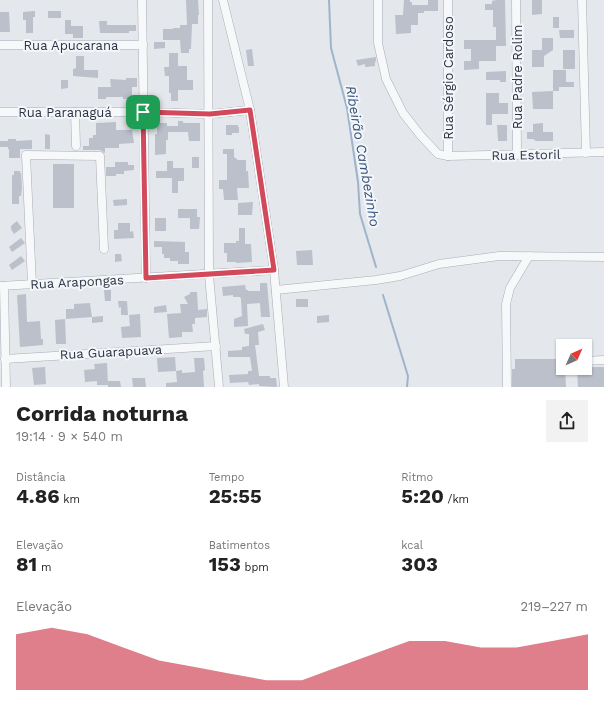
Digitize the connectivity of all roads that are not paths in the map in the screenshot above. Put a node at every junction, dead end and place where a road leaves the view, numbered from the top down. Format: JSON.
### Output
{"nodes":[{"id":1,"x":142,"y":0,"type":"edge"},
{"id":2,"x":208,"y":0,"type":"edge"},
{"id":3,"x":223,"y":0,"type":"edge"},
{"id":4,"x":378,"y":0,"type":"edge"},
{"id":5,"x":448,"y":0,"type":"edge"},
{"id":6,"x":516,"y":0,"type":"edge"},
{"id":7,"x":582,"y":0,"type":"edge"},
{"id":8,"x":0,"y":45,"type":"edge"},
{"id":9,"x":143,"y":45,"type":"junction"},
{"id":10,"x":250,"y":110,"type":"junction"},
{"id":11,"x":0,"y":112,"type":"edge"},
{"id":12,"x":75,"y":112,"type":"junction"},
{"id":13,"x":143,"y":112,"type":"junction"},
{"id":14,"x":210,"y":114,"type":"junction"},
{"id":15,"x":76,"y":146,"type":"dead end"},
{"id":16,"x":604,"y":152,"type":"edge"},
{"id":17,"x":586,"y":153,"type":"junction"},
{"id":18,"x":517,"y":155,"type":"junction"},
{"id":19,"x":448,"y":156,"type":"junction"},
{"id":20,"x":104,"y":249,"type":"dead end"},
{"id":21,"x":529,"y":256,"type":"junction"},
{"id":22,"x":604,"y":257,"type":"edge"},
{"id":23,"x":274,"y":270,"type":"junction"},
{"id":24,"x":210,"y":275,"type":"junction"},
{"id":25,"x":146,"y":278,"type":"junction"},
{"id":26,"x":32,"y":284,"type":"junction"},
{"id":27,"x":2,"y":286,"type":"edge"},
{"id":28,"x":276,"y":290,"type":"junction"},
{"id":29,"x":216,"y":346,"type":"junction"},
{"id":30,"x":5,"y":359,"type":"junction"},
{"id":31,"x":592,"y":360,"type":"edge"},
{"id":32,"x":604,"y":360,"type":"edge"},
{"id":33,"x":6,"y":387,"type":"edge"},
{"id":34,"x":218,"y":387,"type":"edge"},
{"id":35,"x":284,"y":387,"type":"edge"},
{"id":36,"x":507,"y":387,"type":"edge"}],
"edges":[{"from":1,"to":9,"type":"street"},
{"from":2,"to":14,"type":"street"},
{"from":3,"to":10,"type":"street"},
{"from":4,"to":19,"type":"street"},
{"from":5,"to":19,"type":"street","name":"Rua Sérgio Cardoso"},
{"from":6,"to":18,"type":"street","name":"Rua Padre Rolim"},
{"from":7,"to":17,"type":"street"},
{"from":8,"to":9,"type":"street","name":"Rua Apucarana"},
{"from":9,"to":13,"type":"street"},
{"from":10,"to":14,"type":"street","name":"Rua Paranaguá"},
{"from":10,"to":23,"type":"street"},
{"from":11,"to":12,"type":"street","name":"Rua Paranaguá"},
{"from":12,"to":13,"type":"street","name":"Rua Paranaguá"},
{"from":12,"to":15,"type":"street"},
{"from":13,"to":14,"type":"street","name":"Rua Paranaguá"},
{"from":13,"to":25,"type":"street"},
{"from":14,"to":24,"type":"street"},
{"from":16,"to":17,"type":"street","name":"Rua Estoril"},
{"from":17,"to":18,"type":"street","name":"Rua Estoril"},
{"from":18,"to":19,"type":"street","name":"Rua Estoril"},
{"from":20,"to":26,"type":"street"},
{"from":21,"to":22,"type":"street"},
{"from":21,"to":28,"type":"street"},
{"from":21,"to":36,"type":"street"},
{"from":23,"to":24,"type":"street","name":"Rua Arapongas"},
{"from":23,"to":28,"type":"street"},
{"from":24,"to":25,"type":"street","name":"Rua Arapongas"},
{"from":24,"to":29,"type":"street"},
{"from":25,"to":26,"type":"street","name":"Rua Arapongas"},
{"from":26,"to":27,"type":"street","name":"Rua Arapongas"},
{"from":27,"to":30,"type":"street"},
{"from":28,"to":35,"type":"street"},
{"from":29,"to":30,"type":"street","name":"Rua Guarapuava"},
{"from":29,"to":34,"type":"street"},
{"from":30,"to":33,"type":"street"},
{"from":31,"to":32,"type":"street"}]}
